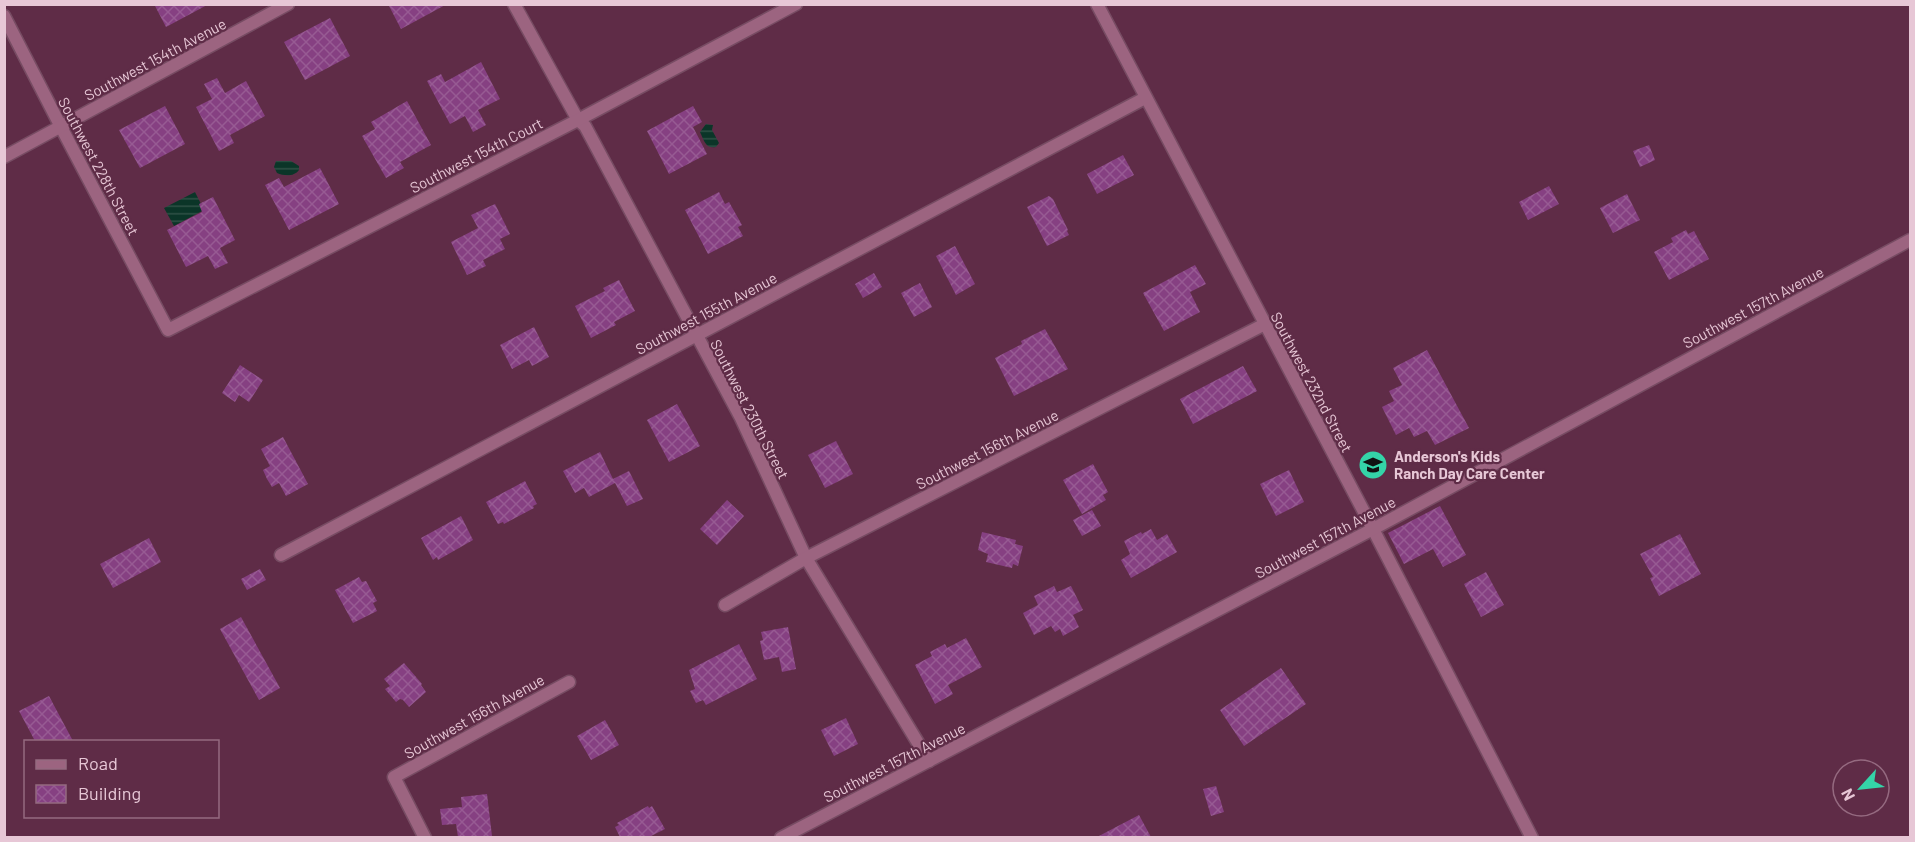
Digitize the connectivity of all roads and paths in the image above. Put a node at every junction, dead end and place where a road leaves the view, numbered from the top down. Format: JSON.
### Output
{"nodes":[{"id":1,"x":288,"y":4,"type":"edge"},
{"id":2,"x":514,"y":4,"type":"edge"},
{"id":3,"x":796,"y":4,"type":"edge"},
{"id":4,"x":1097,"y":4,"type":"edge"},
{"id":5,"x":4,"y":16,"type":"edge"},
{"id":6,"x":1145,"y":98,"type":"junction"},
{"id":7,"x":578,"y":120,"type":"junction"},
{"id":8,"x":61,"y":127,"type":"junction"},
{"id":9,"x":4,"y":157,"type":"edge"},
{"id":10,"x":1911,"y":240,"type":"edge"},
{"id":11,"x":1265,"y":324,"type":"junction"},
{"id":12,"x":168,"y":330,"type":"joint"},
{"id":13,"x":696,"y":335,"type":"junction"},
{"id":14,"x":1373,"y":529,"type":"junction"},
{"id":15,"x":281,"y":555,"type":"dead end"},
{"id":16,"x":806,"y":558,"type":"junction"},
{"id":17,"x":725,"y":605,"type":"dead end"},
{"id":18,"x":569,"y":682,"type":"dead end"},
{"id":19,"x":929,"y":761,"type":"junction"},
{"id":20,"x":425,"y":837,"type":"edge"},
{"id":21,"x":781,"y":837,"type":"edge"},
{"id":22,"x":1532,"y":837,"type":"edge"}],
"edges":[{"from":1,"to":8,"type":"street","name":"Southwest 154th Avenue"},
{"from":2,"to":7,"type":"street","name":"Southwest 230th Street"},
{"from":3,"to":7,"type":"street","name":"Southwest 154th Court"},
{"from":4,"to":6,"type":"street","name":"Southwest 232nd Street"},
{"from":5,"to":8,"type":"street","name":"Southwest 228th Street"},
{"from":6,"to":11,"type":"street","name":"Southwest 232nd Street"},
{"from":6,"to":13,"type":"street","name":"Southwest 155th Avenue"},
{"from":7,"to":12,"type":"street","name":"Southwest 154th Court"},
{"from":7,"to":13,"type":"street","name":"Southwest 230th Street"},
{"from":8,"to":9,"type":"street","name":"Southwest 154th Avenue"},
{"from":8,"to":12,"type":"street","name":"Southwest 228th Street"},
{"from":10,"to":14,"type":"street","name":"Southwest 157th Avenue"},
{"from":11,"to":14,"type":"street","name":"Southwest 232nd Street"},
{"from":11,"to":16,"type":"street","name":"Southwest 156th Avenue"},
{"from":13,"to":15,"type":"street","name":"Southwest 155th Avenue"},
{"from":13,"to":16,"type":"street","name":"Southwest 230th Street"},
{"from":14,"to":19,"type":"street","name":"Southwest 157th Avenue"},
{"from":14,"to":22,"type":"street","name":"Southwest 232nd Street"},
{"from":16,"to":17,"type":"street","name":"Southwest 156th Avenue"},
{"from":16,"to":19,"type":"street","name":"Southwest 230th Street"},
{"from":18,"to":20,"type":"street","name":"Southwest 156th Avenue"},
{"from":19,"to":21,"type":"street","name":"Southwest 157th Avenue"}]}
